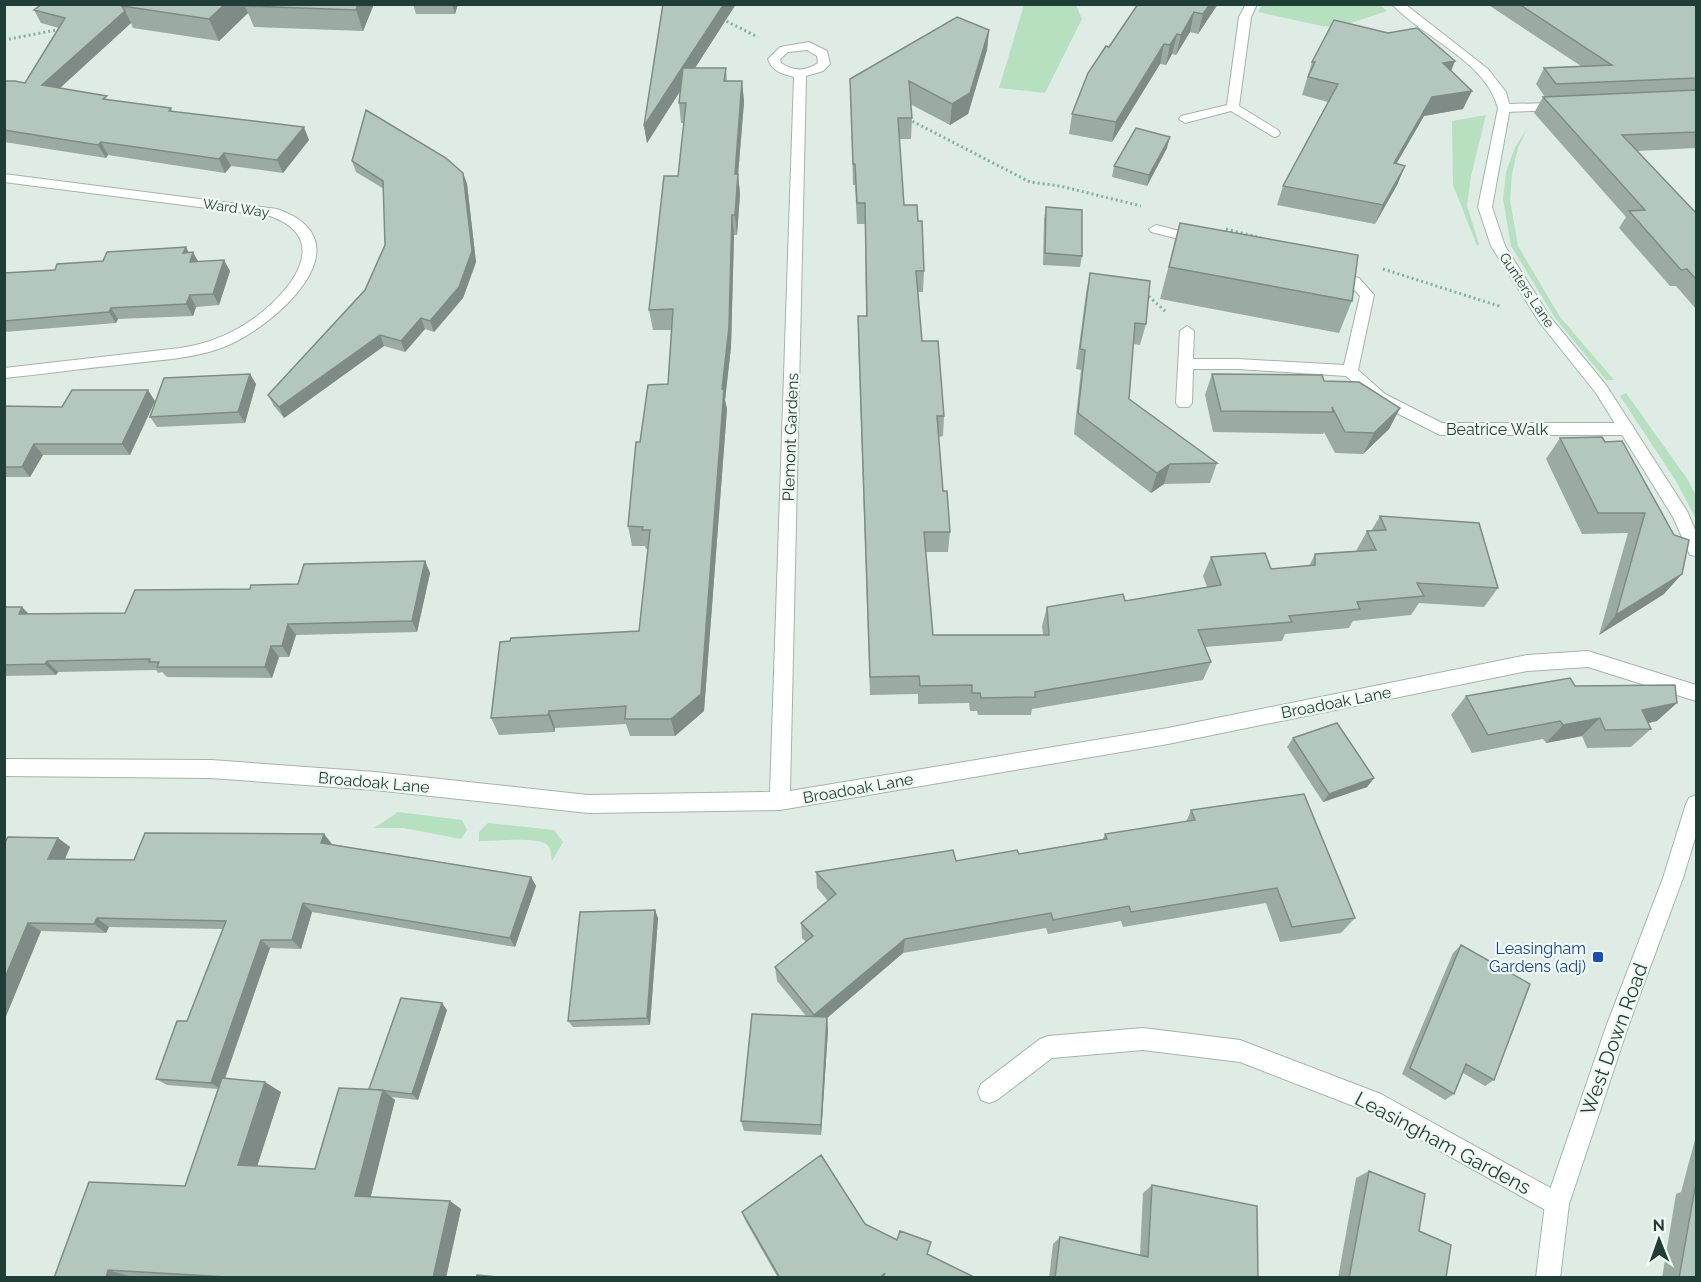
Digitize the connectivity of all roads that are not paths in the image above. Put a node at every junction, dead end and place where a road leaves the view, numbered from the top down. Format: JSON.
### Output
{"nodes":[{"id":1,"x":1252,"y":4,"type":"edge"},
{"id":2,"x":1397,"y":4,"type":"edge"},
{"id":3,"x":800,"y":74,"type":"junction"},
{"id":4,"x":1577,"y":106,"type":"edge"},
{"id":5,"x":1233,"y":107,"type":"junction"},
{"id":6,"x":1504,"y":108,"type":"junction"},
{"id":7,"x":1185,"y":119,"type":"dead end"},
{"id":8,"x":1274,"y":133,"type":"dead end"},
{"id":9,"x":4,"y":178,"type":"edge"},
{"id":10,"x":1156,"y":229,"type":"dead end"},
{"id":11,"x":1211,"y":243,"type":"edge"},
{"id":12,"x":1321,"y":272,"type":"edge"},
{"id":13,"x":1187,"y":331,"type":"road end"},
{"id":14,"x":1185,"y":364,"type":"junction"},
{"id":15,"x":1350,"y":371,"type":"junction"},
{"id":16,"x":4,"y":373,"type":"edge"},
{"id":17,"x":1184,"y":403,"type":"dead end"},
{"id":18,"x":1626,"y":429,"type":"junction"},
{"id":19,"x":1696,"y":550,"type":"edge"},
{"id":20,"x":1696,"y":693,"type":"edge"},
{"id":21,"x":4,"y":767,"type":"edge"},
{"id":22,"x":780,"y":801,"type":"junction"},
{"id":23,"x":1696,"y":804,"type":"edge"},
{"id":24,"x":989,"y":1092,"type":"dead end"},
{"id":25,"x":1557,"y":1204,"type":"junction"},
{"id":26,"x":1548,"y":1278,"type":"edge"}],
"edges":[{"from":1,"to":5,"type":"street"},
{"from":2,"to":6,"type":"street"},
{"from":3,"to":3,"type":"street"},
{"from":3,"to":22,"type":"street","name":"Plemont Gardens"},
{"from":4,"to":6,"type":"street"},
{"from":5,"to":7,"type":"street"},
{"from":5,"to":8,"type":"street"},
{"from":6,"to":18,"type":"street","name":"Gunters Lane"},
{"from":9,"to":16,"type":"street","name":"Ward Way"},
{"from":10,"to":11,"type":"street"},
{"from":12,"to":15,"type":"street"},
{"from":13,"to":14,"type":"street"},
{"from":14,"to":15,"type":"street"},
{"from":14,"to":17,"type":"street"},
{"from":15,"to":18,"type":"street","name":"Beatrice Walk"},
{"from":18,"to":19,"type":"street","name":"Gunters Lane"},
{"from":20,"to":22,"type":"street","name":"Broadoak Lane"},
{"from":21,"to":22,"type":"street","name":"Broadoak Lane"},
{"from":23,"to":25,"type":"street","name":"West Down Road"},
{"from":24,"to":25,"type":"street","name":"Leasingham Gardens"},
{"from":25,"to":26,"type":"street","name":"West Down Road"}]}
